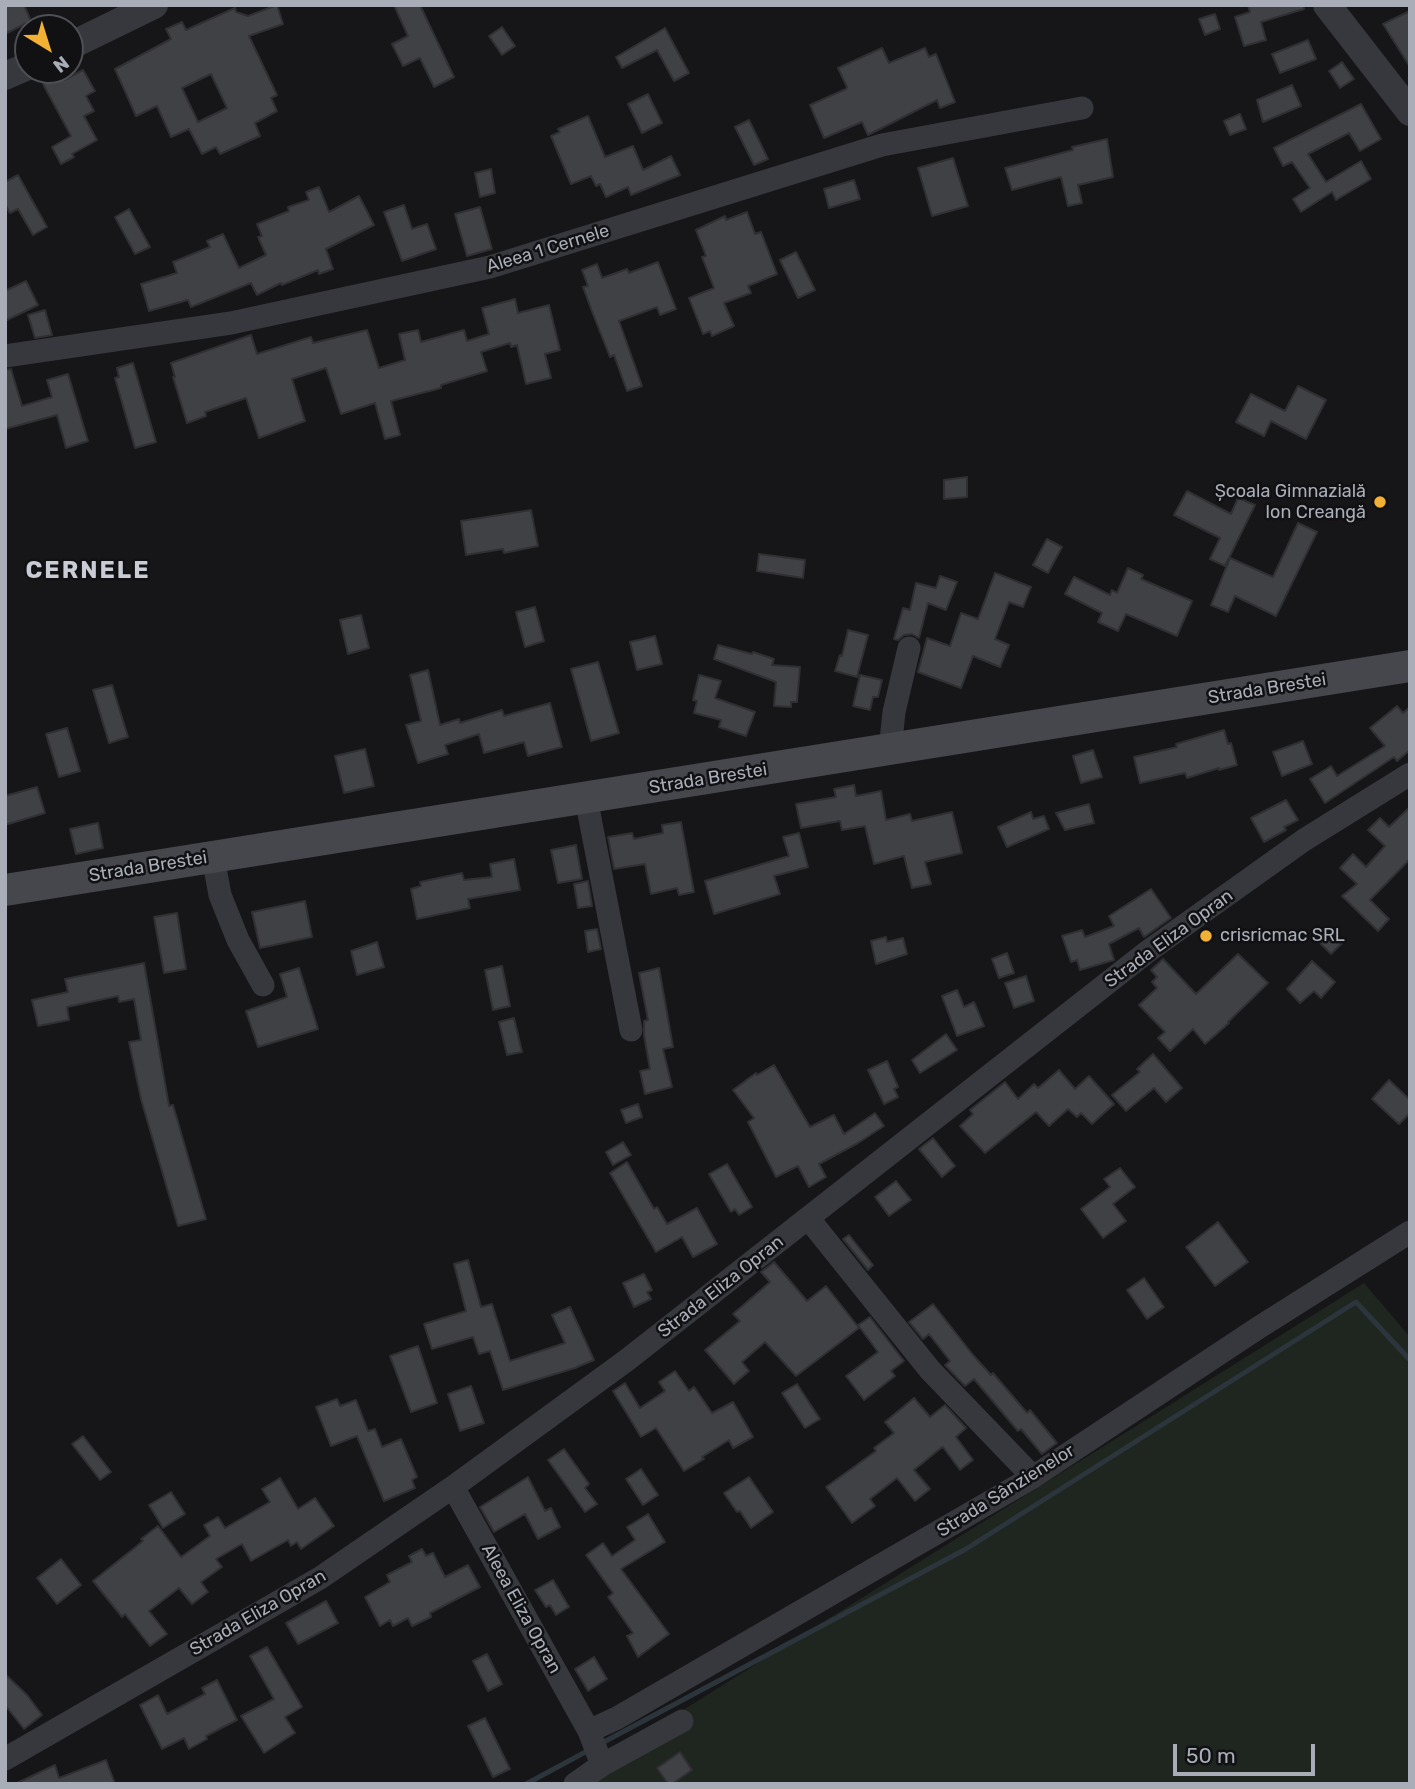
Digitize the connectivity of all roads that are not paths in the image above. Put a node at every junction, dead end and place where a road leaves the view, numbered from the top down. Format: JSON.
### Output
{"nodes":[{"id":1,"x":154,"y":5,"type":"edge"},
{"id":2,"x":1327,"y":5,"type":"edge"},
{"id":3,"x":84,"y":39,"type":"edge"},
{"id":4,"x":1082,"y":108,"type":"dead end"},
{"id":5,"x":1410,"y":112,"type":"edge"},
{"id":6,"x":5,"y":356,"type":"edge"},
{"id":7,"x":909,"y":648,"type":"dead end"},
{"id":8,"x":1410,"y":666,"type":"edge"},
{"id":9,"x":890,"y":750,"type":"junction"},
{"id":10,"x":1410,"y":774,"type":"edge"},
{"id":11,"x":586,"y":798,"type":"junction"},
{"id":12,"x":213,"y":857,"type":"junction"},
{"id":13,"x":5,"y":890,"type":"edge"},
{"id":14,"x":263,"y":985,"type":"dead end"},
{"id":15,"x":631,"y":1030,"type":"dead end"},
{"id":16,"x":808,"y":1219,"type":"junction"},
{"id":17,"x":1410,"y":1232,"type":"edge"},
{"id":18,"x":1033,"y":1477,"type":"junction"},
{"id":19,"x":453,"y":1487,"type":"junction"},
{"id":20,"x":682,"y":1721,"type":"dead end"},
{"id":21,"x":589,"y":1731,"type":"junction"},
{"id":22,"x":5,"y":1759,"type":"edge"},
{"id":23,"x":602,"y":1765,"type":"junction"},
{"id":24,"x":575,"y":1784,"type":"edge"}],
"edges":[{"from":1,"to":3,"type":"street"},
{"from":2,"to":5,"type":"street"},
{"from":4,"to":6,"type":"street","name":"Aleea 1 Cernele"},
{"from":7,"to":9,"type":"street"},
{"from":8,"to":9,"type":"main road","name":"Strada Brestei"},
{"from":9,"to":11,"type":"main road","name":"Strada Brestei"},
{"from":10,"to":16,"type":"street","name":"Strada Eliza Opran"},
{"from":11,"to":12,"type":"main road","name":"Strada Brestei"},
{"from":11,"to":15,"type":"street"},
{"from":12,"to":13,"type":"main road","name":"Strada Brestei"},
{"from":12,"to":14,"type":"street"},
{"from":16,"to":18,"type":"street"},
{"from":16,"to":19,"type":"street","name":"Strada Eliza Opran"},
{"from":17,"to":18,"type":"street","name":"Strada Sânzienelor"},
{"from":18,"to":21,"type":"street","name":"Strada Sânzienelor"},
{"from":19,"to":21,"type":"street","name":"Aleea Eliza Opran"},
{"from":19,"to":22,"type":"street","name":"Strada Eliza Opran"},
{"from":20,"to":23,"type":"street"},
{"from":21,"to":23,"type":"street","name":"Aleea Eliza Opran"},
{"from":23,"to":24,"type":"street"}]}
